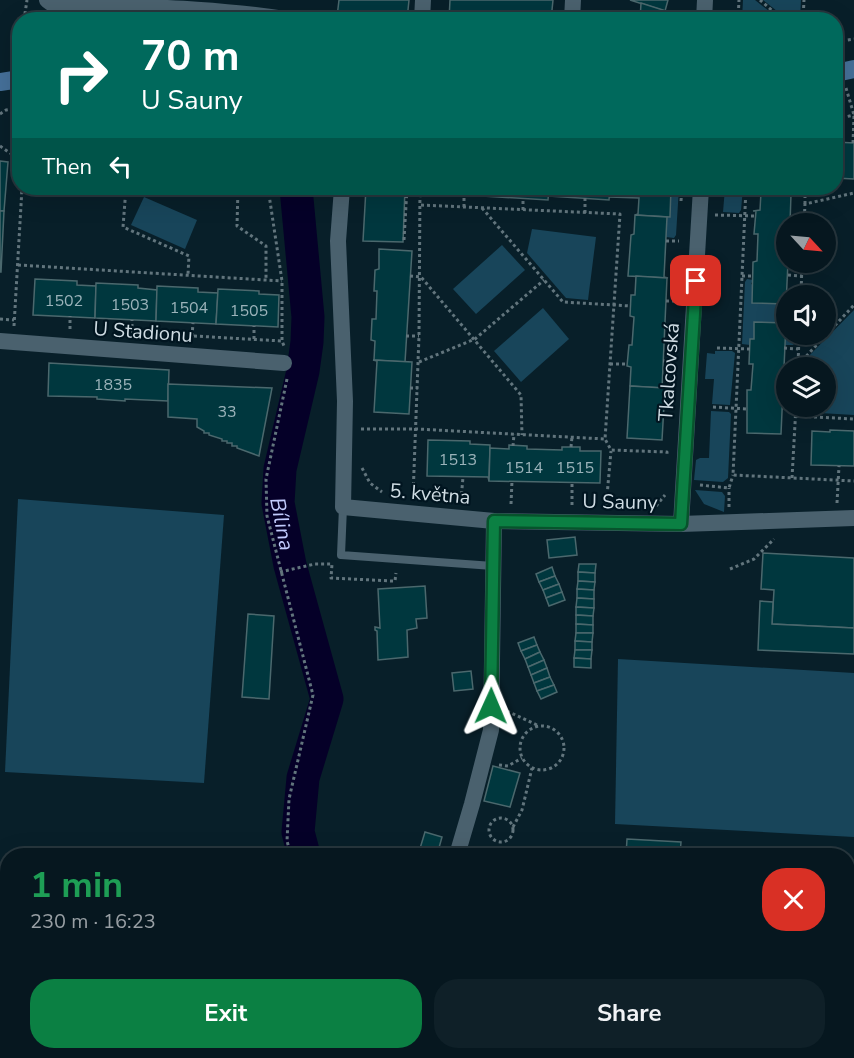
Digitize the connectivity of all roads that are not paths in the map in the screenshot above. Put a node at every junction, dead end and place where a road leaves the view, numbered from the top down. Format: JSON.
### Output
{"nodes":[{"id":1,"x":49,"y":2,"type":"edge"},
{"id":2,"x":180,"y":4,"type":"edge"},
{"id":3,"x":243,"y":12,"type":"edge"},
{"id":4,"x":341,"y":195,"type":"edge"},
{"id":5,"x":701,"y":195,"type":"edge"},
{"id":6,"x":6,"y":342,"type":"edge"},
{"id":7,"x":284,"y":363,"type":"road end"},
{"id":8,"x":343,"y":507,"type":"junction"},
{"id":9,"x":854,"y":518,"type":"edge"},
{"id":10,"x":494,"y":521,"type":"junction"},
{"id":11,"x":681,"y":524,"type":"junction"},
{"id":12,"x":493,"y":566,"type":"junction"},
{"id":13,"x":458,"y":848,"type":"edge"}],
"edges":[{"from":1,"to":2,"type":"street"},
{"from":2,"to":3,"type":"street"},
{"from":4,"to":8,"type":"street"},
{"from":5,"to":11,"type":"street","name":"Tkalcovská"},
{"from":6,"to":7,"type":"street","name":"U Stadionu"},
{"from":8,"to":10,"type":"street","name":"5. května"},
{"from":8,"to":12,"type":"lane"},
{"from":9,"to":11,"type":"street","name":"U Sauny"},
{"from":10,"to":11,"type":"street","name":"U Sauny"},
{"from":10,"to":12,"type":"street","name":"5. května"},
{"from":12,"to":13,"type":"street","name":"5. května"}]}
